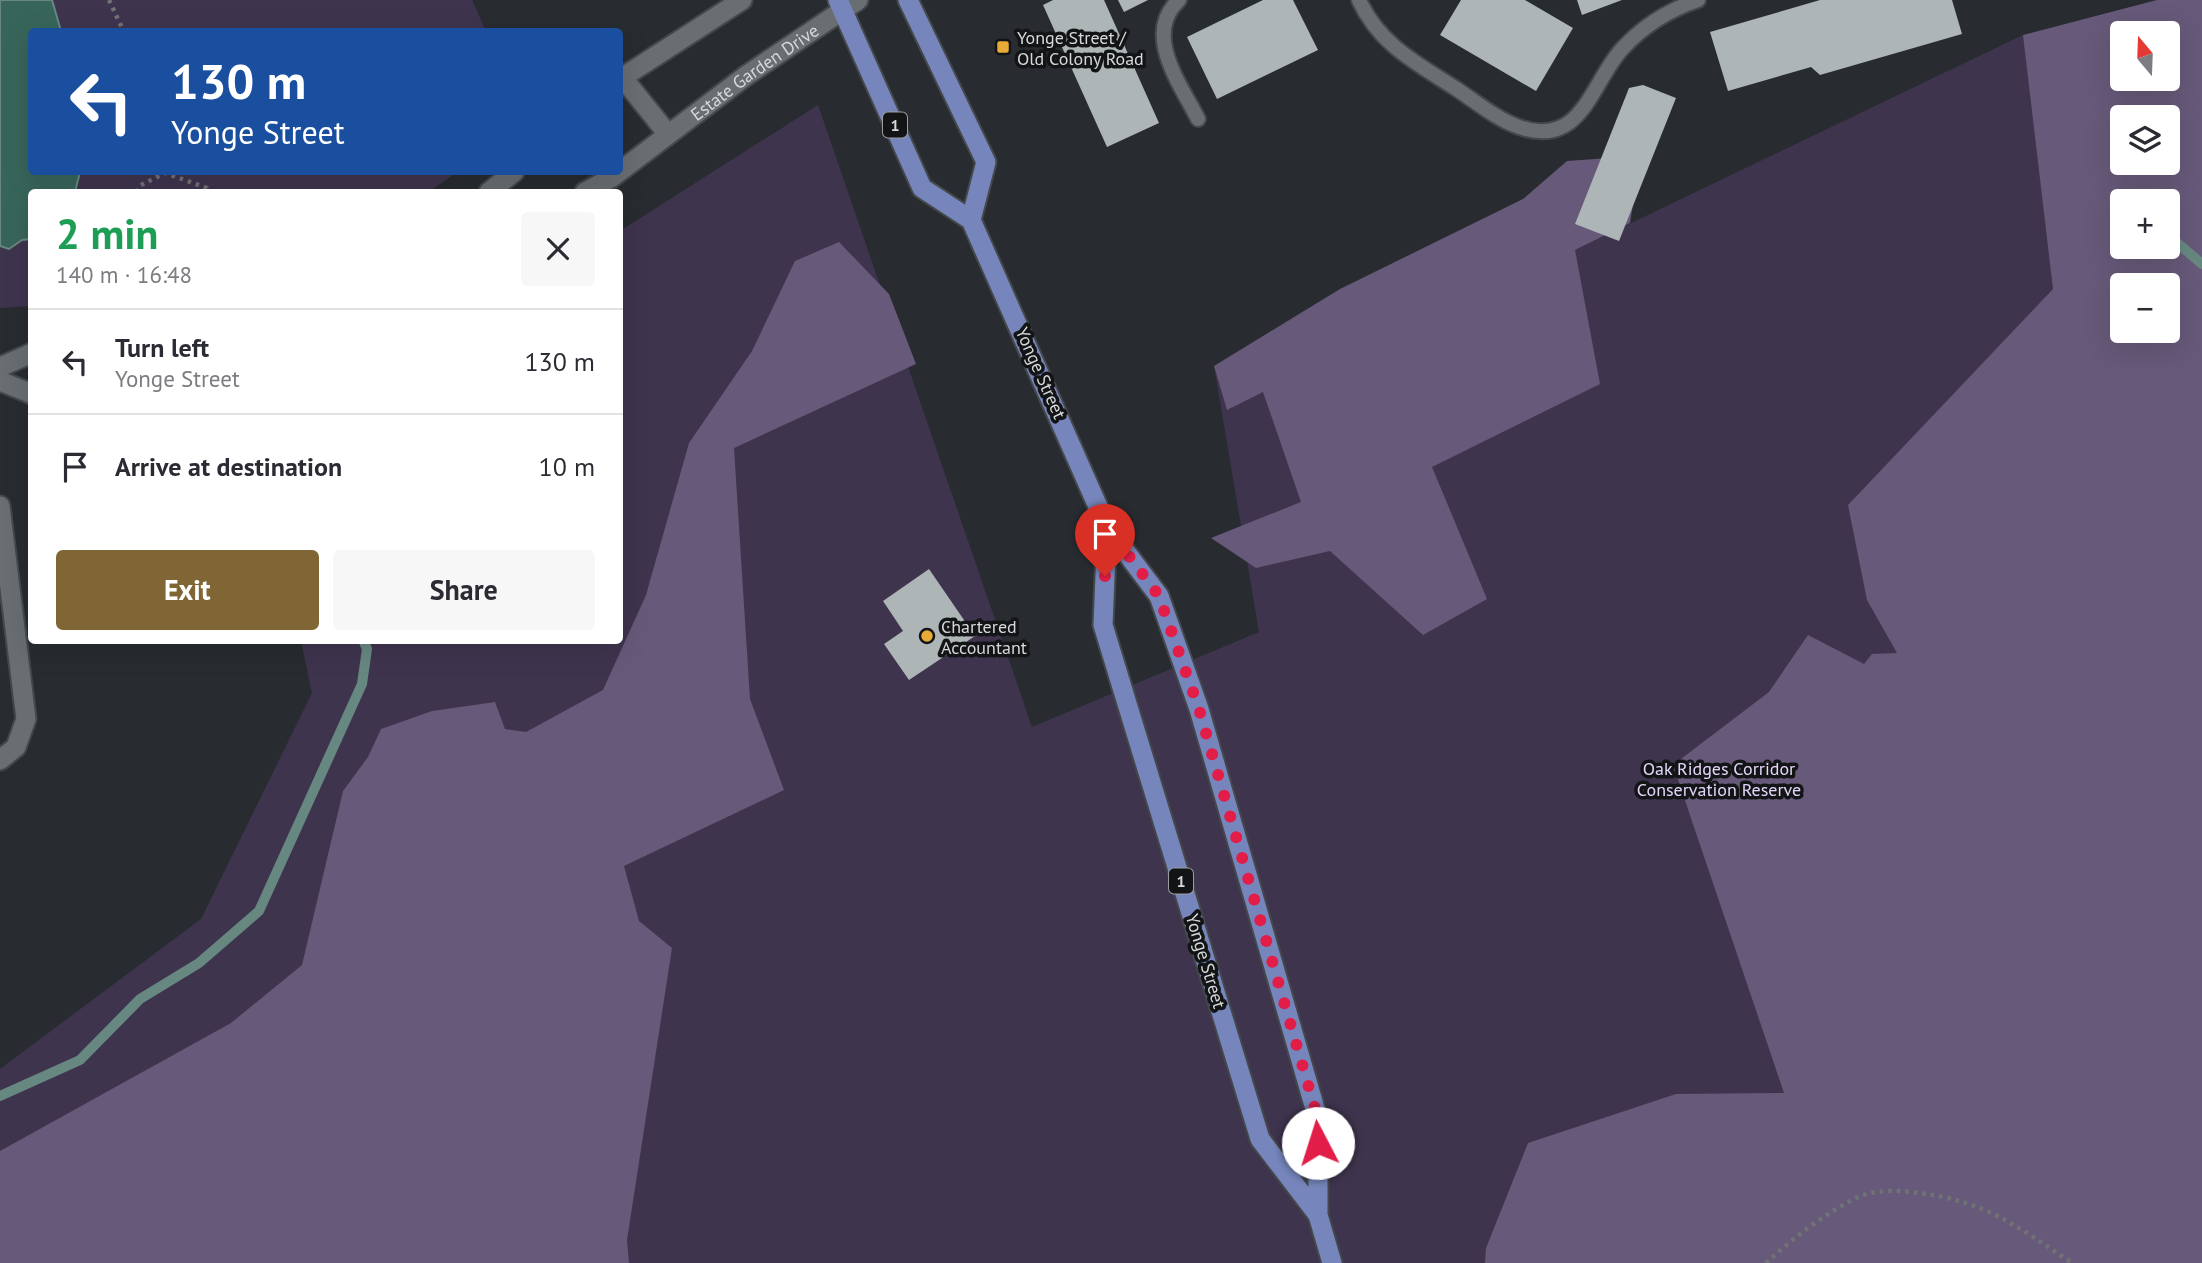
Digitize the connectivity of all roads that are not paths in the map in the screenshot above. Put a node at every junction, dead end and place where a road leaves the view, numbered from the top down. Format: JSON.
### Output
{"nodes":[{"id":1,"x":742,"y":0,"type":"edge"},
{"id":2,"x":908,"y":0,"type":"edge"},
{"id":3,"x":1179,"y":0,"type":"edge"},
{"id":4,"x":1359,"y":0,"type":"edge"},
{"id":5,"x":1698,"y":0,"type":"edge"},
{"id":6,"x":846,"y":3,"type":"edge"},
{"id":7,"x":623,"y":77,"type":"edge"},
{"id":8,"x":623,"y":80,"type":"edge"},
{"id":9,"x":1198,"y":119,"type":"dead end"},
{"id":10,"x":667,"y":133,"type":"junction"},
{"id":11,"x":623,"y":168,"type":"edge"},
{"id":12,"x":510,"y":175,"type":"edge"},
{"id":13,"x":615,"y":175,"type":"edge"},
{"id":14,"x":493,"y":189,"type":"edge"},
{"id":15,"x":591,"y":189,"type":"edge"},
{"id":16,"x":971,"y":220,"type":"junction"},
{"id":17,"x":28,"y":355,"type":"edge"},
{"id":18,"x":0,"y":368,"type":"edge"},
{"id":19,"x":0,"y":381,"type":"edge"},
{"id":20,"x":28,"y":392,"type":"edge"},
{"id":21,"x":0,"y":506,"type":"edge"},
{"id":22,"x":1107,"y":527,"type":"junction"},
{"id":23,"x":0,"y":760,"type":"edge"},
{"id":24,"x":1318,"y":1215,"type":"junction"},
{"id":25,"x":1332,"y":1263,"type":"edge"}],
"edges":[{"from":1,"to":7,"type":"street"},
{"from":2,"to":16,"type":"main road"},
{"from":3,"to":9,"type":"lane"},
{"from":4,"to":5,"type":"lane"},
{"from":6,"to":10,"type":"street","name":"Estate Garden Drive"},
{"from":6,"to":16,"type":"main road","number":"1"},
{"from":8,"to":10,"type":"street"},
{"from":10,"to":11,"type":"street","name":"Estate Garden Drive"},
{"from":12,"to":14,"type":"street"},
{"from":13,"to":15,"type":"street","name":"Estate Garden Drive"},
{"from":16,"to":22,"type":"main road","name":"Yonge Street","number":"1"},
{"from":17,"to":18,"type":"street"},
{"from":19,"to":20,"type":"street"},
{"from":21,"to":23,"type":"street"},
{"from":22,"to":24,"type":"main road","name":"Yonge Street","number":"1"},
{"from":22,"to":24,"type":"main road","name":"Yonge Street","number":"1"},
{"from":24,"to":25,"type":"main road","name":"Yonge Street","number":"1"}]}
